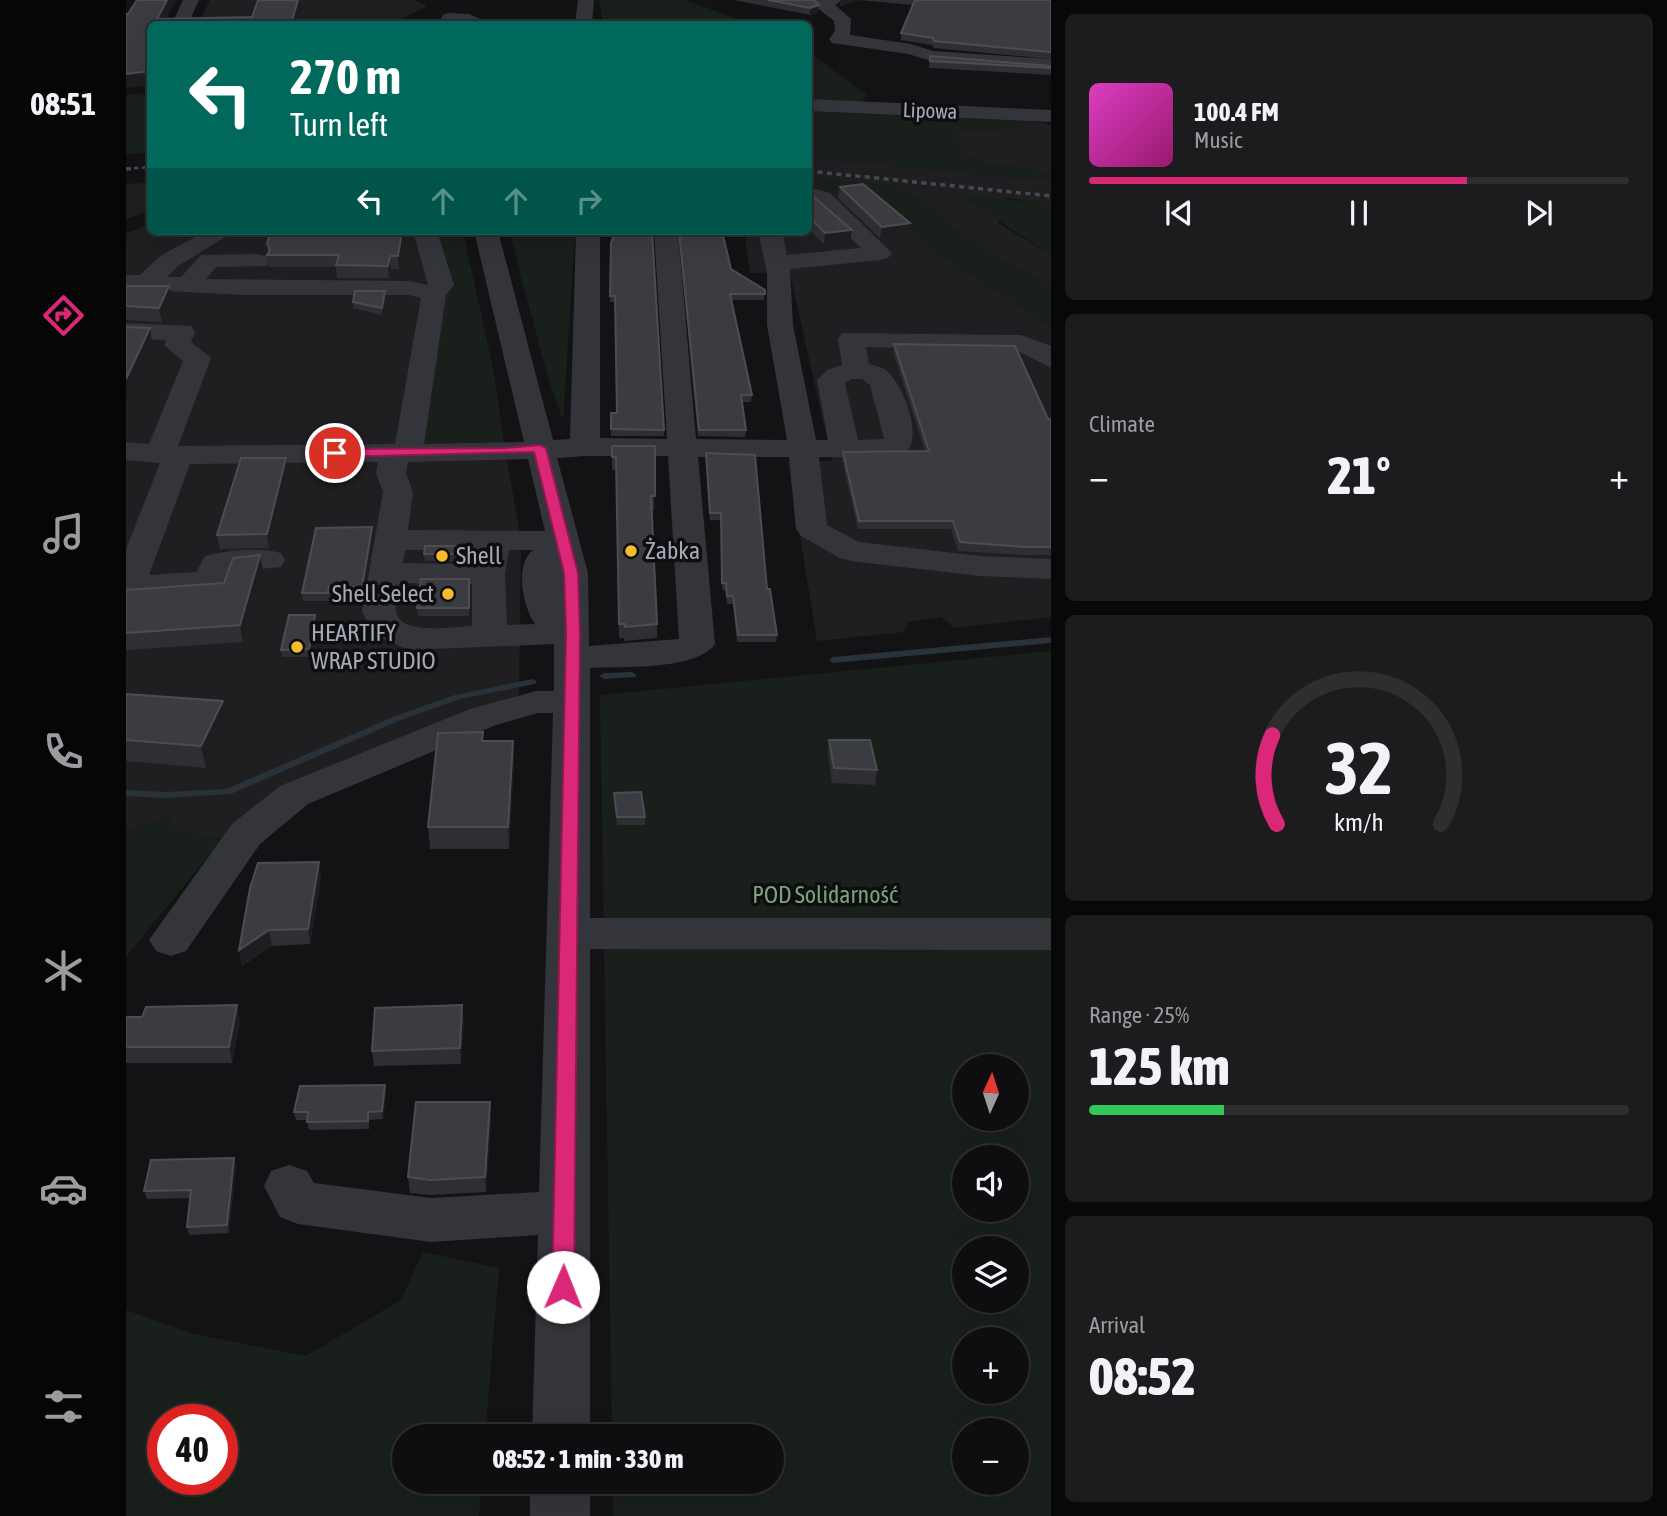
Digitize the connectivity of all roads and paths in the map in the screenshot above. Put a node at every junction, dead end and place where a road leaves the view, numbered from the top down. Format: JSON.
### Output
{"nodes":[{"id":1,"x":191,"y":0,"type":"edge"},
{"id":2,"x":447,"y":0,"type":"edge"},
{"id":3,"x":586,"y":0,"type":"edge"},
{"id":4,"x":821,"y":1,"type":"edge"},
{"id":5,"x":181,"y":21,"type":"edge"},
{"id":6,"x":450,"y":21,"type":"edge"},
{"id":7,"x":473,"y":21,"type":"edge"},
{"id":8,"x":584,"y":21,"type":"edge"},
{"id":9,"x":1051,"y":65,"type":"edge"},
{"id":10,"x":812,"y":105,"type":"edge"},
{"id":11,"x":1051,"y":116,"type":"edge"},
{"id":12,"x":812,"y":195,"type":"edge"},
{"id":13,"x":216,"y":235,"type":"edge"},
{"id":14,"x":426,"y":235,"type":"edge"},
{"id":15,"x":487,"y":235,"type":"edge"},
{"id":16,"x":588,"y":235,"type":"edge"},
{"id":17,"x":666,"y":235,"type":"edge"},
{"id":18,"x":771,"y":235,"type":"edge"},
{"id":19,"x":257,"y":261,"type":"dead end"},
{"id":20,"x":777,"y":262,"type":"junction"},
{"id":21,"x":136,"y":282,"type":"edge"},
{"id":22,"x":187,"y":285,"type":"junction"},
{"id":23,"x":246,"y":288,"type":"junction"},
{"id":24,"x":434,"y":294,"type":"junction"},
{"id":25,"x":234,"y":316,"type":"dead end"},
{"id":26,"x":126,"y":331,"type":"edge"},
{"id":27,"x":1051,"y":360,"type":"edge"},
{"id":28,"x":857,"y":370,"type":"junction"},
{"id":29,"x":585,"y":447,"type":"junction"},
{"id":30,"x":683,"y":447,"type":"junction"},
{"id":31,"x":540,"y":448,"type":"junction"},
{"id":32,"x":803,"y":448,"type":"junction"},
{"id":33,"x":845,"y":449,"type":"junction"},
{"id":34,"x":126,"y":451,"type":"edge"},
{"id":35,"x":401,"y":453,"type":"junction"},
{"id":36,"x":169,"y":454,"type":"junction"},
{"id":37,"x":391,"y":540,"type":"junction"},
{"id":38,"x":564,"y":542,"type":"junction"},
{"id":39,"x":491,"y":558,"type":"junction"},
{"id":40,"x":269,"y":560,"type":"dead end"},
{"id":41,"x":1051,"y":569,"type":"edge"},
{"id":42,"x":385,"y":573,"type":"junction"},
{"id":43,"x":127,"y":587,"type":"edge"},
{"id":44,"x":489,"y":635,"type":"junction"},
{"id":45,"x":573,"y":656,"type":"junction"},
{"id":46,"x":568,"y":933,"type":"junction"},
{"id":47,"x":1051,"y":934,"type":"edge"},
{"id":48,"x":171,"y":940,"type":"dead end"},
{"id":49,"x":289,"y":1186,"type":"dead end"},
{"id":50,"x":564,"y":1212,"type":"junction"},
{"id":51,"x":561,"y":1424,"type":"edge"},
{"id":52,"x":560,"y":1494,"type":"edge"},
{"id":53,"x":560,"y":1516,"type":"edge"}],
"edges":[{"from":1,"to":5,"type":"street"},
{"from":2,"to":6,"type":"street"},
{"from":3,"to":8,"type":"street"},
{"from":4,"to":9,"type":"street"},
{"from":6,"to":7,"type":"street"},
{"from":10,"to":11,"type":"street","name":"Lipowa"},
{"from":12,"to":20,"type":"street"},
{"from":13,"to":21,"type":"street"},
{"from":14,"to":24,"type":"street"},
{"from":15,"to":31,"type":"street"},
{"from":16,"to":29,"type":"street"},
{"from":17,"to":30,"type":"street"},
{"from":18,"to":20,"type":"street"},
{"from":19,"to":22,"type":"street"},
{"from":20,"to":32,"type":"street"},
{"from":21,"to":22,"type":"street"},
{"from":22,"to":23,"type":"street"},
{"from":23,"to":24,"type":"street"},
{"from":23,"to":25,"type":"street"},
{"from":24,"to":35,"type":"street"},
{"from":26,"to":36,"type":"street"},
{"from":27,"to":28,"type":"street"},
{"from":28,"to":33,"type":"street"},
{"from":28,"to":33,"type":"street"},
{"from":29,"to":30,"type":"street"},
{"from":29,"to":31,"type":"street"},
{"from":30,"to":32,"type":"street"},
{"from":30,"to":45,"type":"street"},
{"from":31,"to":35,"type":"street"},
{"from":31,"to":38,"type":"street"},
{"from":32,"to":33,"type":"street"},
{"from":32,"to":41,"type":"street"},
{"from":34,"to":36,"type":"street"},
{"from":35,"to":36,"type":"street"},
{"from":35,"to":37,"type":"street"},
{"from":36,"to":43,"type":"street"},
{"from":37,"to":39,"type":"street"},
{"from":37,"to":42,"type":"street"},
{"from":38,"to":39,"type":"street"},
{"from":38,"to":45,"type":"street"},
{"from":39,"to":42,"type":"street"},
{"from":39,"to":44,"type":"street"},
{"from":40,"to":43,"type":"street"},
{"from":42,"to":44,"type":"street"},
{"from":44,"to":45,"type":"street"},
{"from":45,"to":46,"type":"street"},
{"from":45,"to":48,"type":"street"},
{"from":46,"to":47,"type":"street"},
{"from":46,"to":50,"type":"street"},
{"from":49,"to":50,"type":"street"},
{"from":50,"to":51,"type":"street"},
{"from":52,"to":53,"type":"street"}]}
